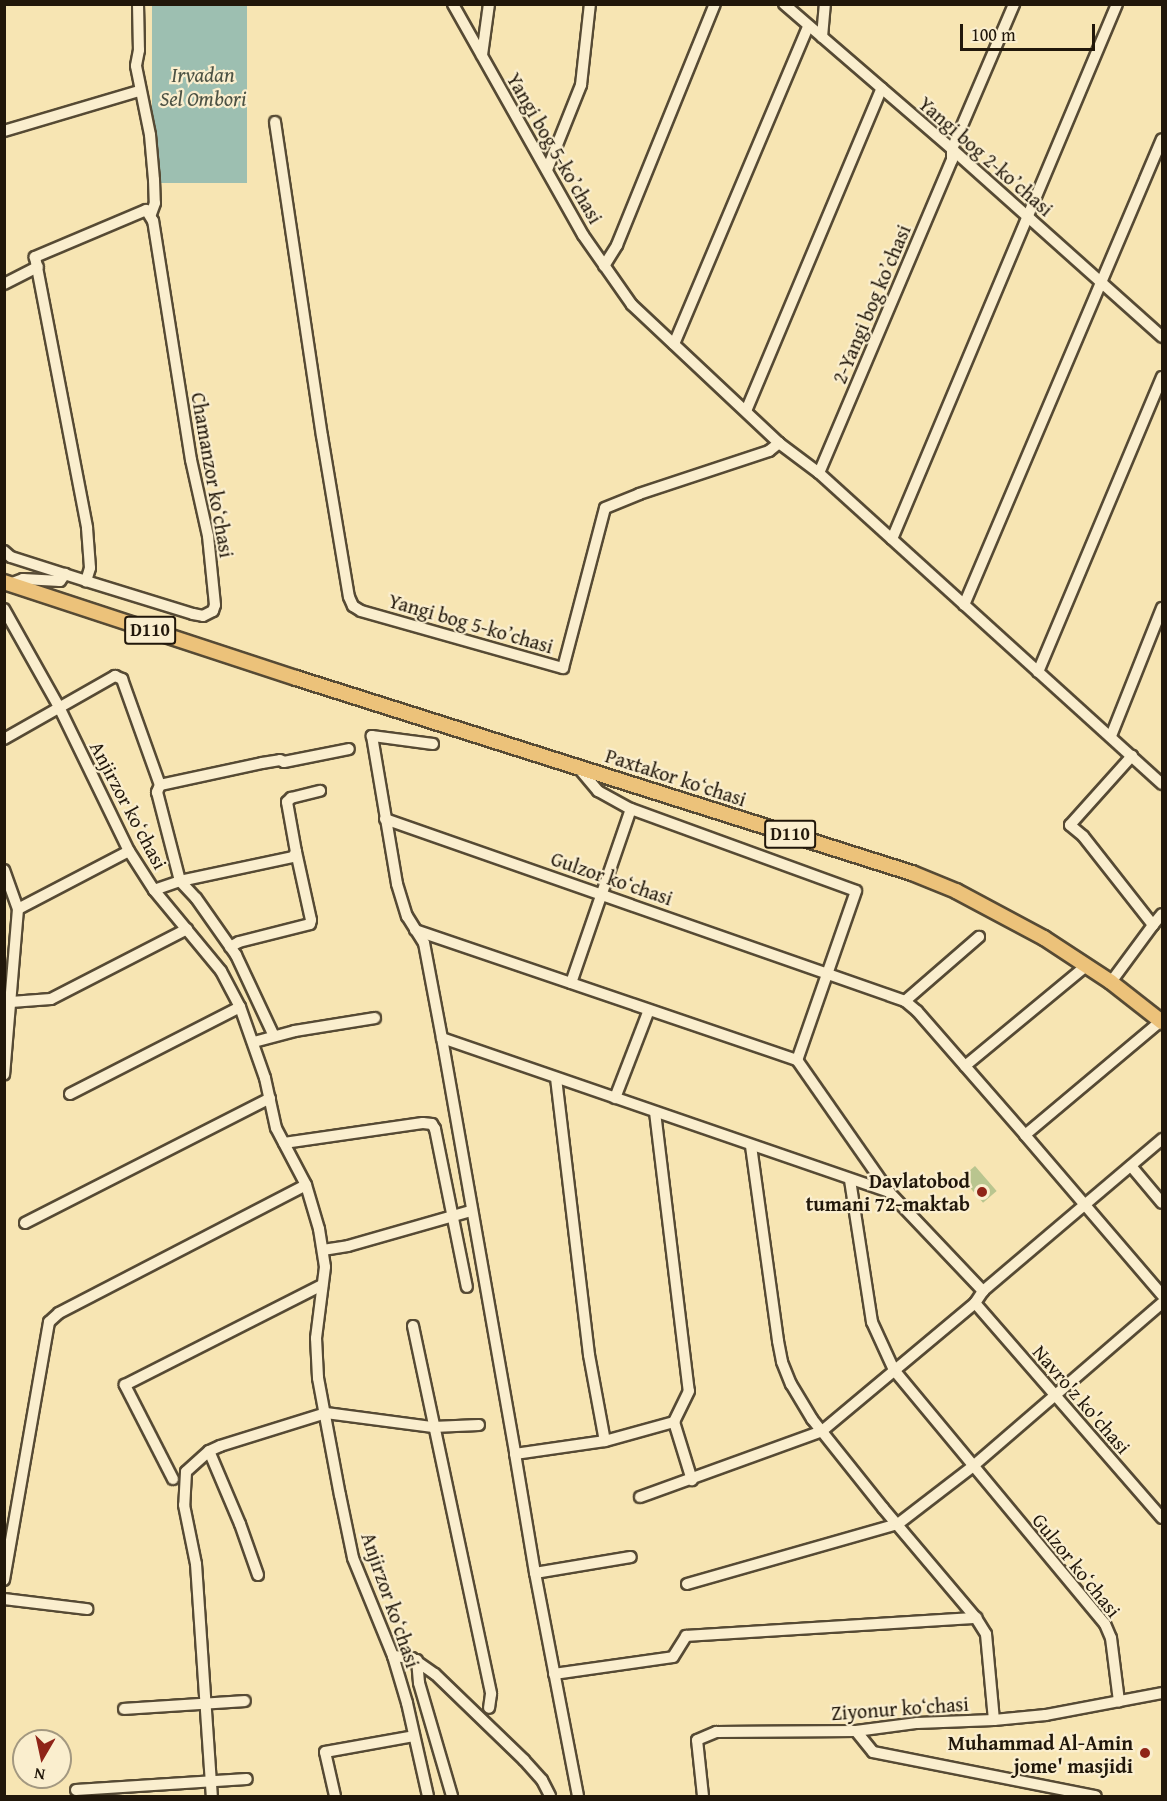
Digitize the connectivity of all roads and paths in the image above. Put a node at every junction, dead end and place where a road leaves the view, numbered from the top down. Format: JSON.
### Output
{"nodes":[{"id":1,"x":138,"y":4,"type":"edge"},
{"id":2,"x":453,"y":4,"type":"edge"},
{"id":3,"x":489,"y":4,"type":"edge"},
{"id":4,"x":590,"y":4,"type":"edge"},
{"id":5,"x":715,"y":4,"type":"edge"},
{"id":6,"x":784,"y":4,"type":"edge"},
{"id":7,"x":825,"y":4,"type":"edge"},
{"id":8,"x":1014,"y":4,"type":"edge"},
{"id":9,"x":1117,"y":4,"type":"edge"},
{"id":10,"x":808,"y":27,"type":"junction"},
{"id":11,"x":822,"y":37,"type":"junction"},
{"id":12,"x":482,"y":55,"type":"junction"},
{"id":13,"x":882,"y":88,"type":"junction"},
{"id":14,"x":139,"y":91,"type":"junction"},
{"id":15,"x":275,"y":123,"type":"dead end"},
{"id":16,"x":4,"y":131,"type":"edge"},
{"id":17,"x":1162,"y":139,"type":"edge"},
{"id":18,"x":952,"y":148,"type":"junction"},
{"id":19,"x":547,"y":170,"type":"junction"},
{"id":20,"x":151,"y":214,"type":"junction"},
{"id":21,"x":1027,"y":215,"type":"junction"},
{"id":22,"x":604,"y":266,"type":"junction"},
{"id":23,"x":38,"y":267,"type":"junction"},
{"id":24,"x":1101,"y":282,"type":"junction"},
{"id":25,"x":4,"y":284,"type":"edge"},
{"id":26,"x":1162,"y":338,"type":"edge"},
{"id":27,"x":674,"y":344,"type":"junction"},
{"id":28,"x":1162,"y":377,"type":"edge"},
{"id":29,"x":746,"y":411,"type":"junction"},
{"id":30,"x":779,"y":443,"type":"junction"},
{"id":31,"x":819,"y":473,"type":"junction"},
{"id":32,"x":892,"y":539,"type":"junction"},
{"id":33,"x":4,"y":551,"type":"edge"},
{"id":34,"x":65,"y":574,"type":"junction"},
{"id":35,"x":86,"y":581,"type":"junction"},
{"id":36,"x":7,"y":583,"type":"edge"},
{"id":37,"x":964,"y":605,"type":"junction"},
{"id":38,"x":1162,"y":608,"type":"edge"},
{"id":39,"x":4,"y":609,"type":"edge"},
{"id":40,"x":1038,"y":672,"type":"junction"},
{"id":41,"x":59,"y":707,"type":"junction"},
{"id":42,"x":1111,"y":736,"type":"junction"},
{"id":43,"x":4,"y":739,"type":"edge"},
{"id":44,"x":433,"y":744,"type":"dead end"},
{"id":45,"x":349,"y":748,"type":"dead end"},
{"id":46,"x":1132,"y":756,"type":"junction"},
{"id":47,"x":577,"y":766,"type":"junction"},
{"id":48,"x":1162,"y":784,"type":"edge"},
{"id":49,"x":160,"y":785,"type":"junction"},
{"id":50,"x":320,"y":791,"type":"dead end"},
{"id":51,"x":631,"y":809,"type":"junction"},
{"id":52,"x":386,"y":819,"type":"junction"},
{"id":53,"x":129,"y":852,"type":"junction"},
{"id":54,"x":296,"y":852,"type":"junction"},
{"id":55,"x":4,"y":870,"type":"edge"},
{"id":56,"x":180,"y":881,"type":"junction"},
{"id":57,"x":154,"y":890,"type":"junction"},
{"id":58,"x":603,"y":894,"type":"junction"},
{"id":59,"x":18,"y":909,"type":"junction"},
{"id":60,"x":1162,"y":914,"type":"edge"},
{"id":61,"x":1154,"y":925,"type":"junction"},
{"id":62,"x":188,"y":929,"type":"junction"},
{"id":63,"x":415,"y":930,"type":"junction"},
{"id":64,"x":979,"y":937,"type":"dead end"},
{"id":65,"x":230,"y":947,"type":"junction"},
{"id":66,"x":1087,"y":965,"type":"junction"},
{"id":67,"x":827,"y":973,"type":"junction"},
{"id":68,"x":571,"y":982,"type":"junction"},
{"id":69,"x":1111,"y":982,"type":"junction"},
{"id":70,"x":905,"y":1001,"type":"junction"},
{"id":71,"x":11,"y":1002,"type":"junction"},
{"id":72,"x":240,"y":1007,"type":"junction"},
{"id":73,"x":649,"y":1010,"type":"junction"},
{"id":74,"x":375,"y":1018,"type":"dead end"},
{"id":75,"x":1162,"y":1022,"type":"edge"},
{"id":76,"x":274,"y":1036,"type":"junction"},
{"id":77,"x":442,"y":1038,"type":"junction"},
{"id":78,"x":254,"y":1042,"type":"junction"},
{"id":79,"x":5,"y":1054,"type":"edge"},
{"id":80,"x":797,"y":1060,"type":"junction"},
{"id":81,"x":965,"y":1066,"type":"junction"},
{"id":82,"x":4,"y":1074,"type":"edge"},
{"id":83,"x":556,"y":1078,"type":"junction"},
{"id":84,"x":70,"y":1094,"type":"dead end"},
{"id":85,"x":270,"y":1098,"type":"junction"},
{"id":86,"x":615,"y":1098,"type":"junction"},
{"id":87,"x":655,"y":1112,"type":"junction"},
{"id":88,"x":1025,"y":1135,"type":"junction"},
{"id":89,"x":1162,"y":1139,"type":"edge"},
{"id":90,"x":284,"y":1143,"type":"junction"},
{"id":91,"x":751,"y":1146,"type":"junction"},
{"id":92,"x":1131,"y":1166,"type":"junction"},
{"id":93,"x":850,"y":1180,"type":"junction"},
{"id":94,"x":306,"y":1185,"type":"junction"},
{"id":95,"x":889,"y":1192,"type":"junction"},
{"id":96,"x":1162,"y":1203,"type":"edge"},
{"id":97,"x":1085,"y":1204,"type":"junction"},
{"id":98,"x":471,"y":1211,"type":"junction"},
{"id":99,"x":452,"y":1215,"type":"junction"},
{"id":100,"x":26,"y":1223,"type":"dead end"},
{"id":101,"x":323,"y":1250,"type":"junction"},
{"id":102,"x":322,"y":1285,"type":"junction"},
{"id":103,"x":466,"y":1287,"type":"dead end"},
{"id":104,"x":983,"y":1291,"type":"junction"},
{"id":105,"x":1162,"y":1295,"type":"edge"},
{"id":106,"x":975,"y":1303,"type":"junction"},
{"id":107,"x":1162,"y":1303,"type":"edge"},
{"id":108,"x":413,"y":1326,"type":"dead end"},
{"id":109,"x":894,"y":1370,"type":"junction"},
{"id":110,"x":1055,"y":1396,"type":"junction"},
{"id":111,"x":326,"y":1413,"type":"junction"},
{"id":112,"x":674,"y":1422,"type":"junction"},
{"id":113,"x":479,"y":1425,"type":"dead end"},
{"id":114,"x":433,"y":1427,"type":"junction"},
{"id":115,"x":822,"y":1431,"type":"junction"},
{"id":116,"x":605,"y":1442,"type":"junction"},
{"id":117,"x":209,"y":1451,"type":"junction"},
{"id":118,"x":515,"y":1454,"type":"junction"},
{"id":119,"x":972,"y":1467,"type":"junction"},
{"id":120,"x":172,"y":1479,"type":"dead end"},
{"id":121,"x":692,"y":1480,"type":"junction"},
{"id":122,"x":640,"y":1497,"type":"dead end"},
{"id":123,"x":1158,"y":1504,"type":"edge"},
{"id":124,"x":1162,"y":1518,"type":"edge"},
{"id":125,"x":898,"y":1524,"type":"junction"},
{"id":126,"x":631,"y":1557,"type":"dead end"},
{"id":127,"x":535,"y":1573,"type":"junction"},
{"id":128,"x":258,"y":1575,"type":"dead end"},
{"id":129,"x":4,"y":1580,"type":"edge"},
{"id":130,"x":687,"y":1584,"type":"dead end"},
{"id":131,"x":4,"y":1599,"type":"edge"},
{"id":132,"x":87,"y":1609,"type":"dead end"},
{"id":133,"x":976,"y":1618,"type":"junction"},
{"id":134,"x":393,"y":1656,"type":"junction"},
{"id":135,"x":417,"y":1660,"type":"junction"},
{"id":136,"x":554,"y":1674,"type":"junction"},
{"id":137,"x":1162,"y":1694,"type":"edge"},
{"id":138,"x":245,"y":1701,"type":"dead end"},
{"id":139,"x":1119,"y":1701,"type":"junction"},
{"id":140,"x":204,"y":1703,"type":"junction"},
{"id":141,"x":124,"y":1708,"type":"dead end"},
{"id":142,"x":489,"y":1708,"type":"dead end"},
{"id":143,"x":994,"y":1720,"type":"junction"},
{"id":144,"x":856,"y":1731,"type":"junction"},
{"id":145,"x":414,"y":1736,"type":"junction"},
{"id":146,"x":247,"y":1779,"type":"dead end"},
{"id":147,"x":211,"y":1782,"type":"junction"},
{"id":148,"x":76,"y":1790,"type":"dead end"},
{"id":149,"x":212,"y":1797,"type":"edge"},
{"id":150,"x":335,"y":1797,"type":"edge"},
{"id":151,"x":428,"y":1797,"type":"edge"},
{"id":152,"x":452,"y":1797,"type":"edge"},
{"id":153,"x":550,"y":1797,"type":"edge"},
{"id":154,"x":578,"y":1797,"type":"edge"},
{"id":155,"x":703,"y":1797,"type":"edge"},
{"id":156,"x":1096,"y":1797,"type":"edge"}],
"edges":[{"from":1,"to":14,"type":"street","name":"Chamanzor koʻchasi"},
{"from":2,"to":12,"type":"street","name":"Yangi bog 5-koʼchasi"},
{"from":3,"to":12,"type":"street"},
{"from":4,"to":19,"type":"street"},
{"from":5,"to":22,"type":"street"},
{"from":6,"to":10,"type":"street","name":"Yangi bog 2-koʼchasi"},
{"from":7,"to":11,"type":"street"},
{"from":8,"to":18,"type":"street","name":"2-Yangi bog koʼchasi"},
{"from":9,"to":21,"type":"street"},
{"from":10,"to":11,"type":"street","name":"Yangi bog 2-koʼchasi"},
{"from":10,"to":27,"type":"street"},
{"from":11,"to":13,"type":"street","name":"Yangi bog 2-koʼchasi"},
{"from":12,"to":19,"type":"street","name":"Yangi bog 5-koʼchasi"},
{"from":13,"to":18,"type":"street","name":"Yangi bog 2-koʼchasi"},
{"from":13,"to":29,"type":"street"},
{"from":14,"to":16,"type":"street"},
{"from":14,"to":20,"type":"street","name":"Chamanzor koʻchasi"},
{"from":15,"to":30,"type":"street","name":"Yangi bog 5-koʼchasi"},
{"from":17,"to":24,"type":"street"},
{"from":18,"to":21,"type":"street","name":"Yangi bog 2-koʼchasi"},
{"from":18,"to":31,"type":"street","name":"2-Yangi bog koʼchasi"},
{"from":19,"to":22,"type":"street","name":"Yangi bog 5-koʼchasi"},
{"from":20,"to":23,"type":"street"},
{"from":20,"to":35,"type":"street","name":"Chamanzor koʻchasi"},
{"from":21,"to":24,"type":"street","name":"Yangi bog 2-koʼchasi"},
{"from":21,"to":32,"type":"street"},
{"from":22,"to":27,"type":"street","name":"Yangi bog 5-koʼchasi"},
{"from":23,"to":25,"type":"street"},
{"from":23,"to":35,"type":"street"},
{"from":24,"to":26,"type":"street","name":"Yangi bog 2-koʼchasi"},
{"from":24,"to":37,"type":"street"},
{"from":27,"to":29,"type":"street","name":"Yangi bog 5-koʼchasi"},
{"from":28,"to":40,"type":"street"},
{"from":29,"to":30,"type":"street","name":"Yangi bog 5-koʼchasi"},
{"from":30,"to":31,"type":"street"},
{"from":31,"to":32,"type":"street"},
{"from":32,"to":37,"type":"street"},
{"from":33,"to":34,"type":"street","name":"Chamanzor koʻchasi"},
{"from":34,"to":35,"type":"street","name":"Chamanzor koʻchasi"},
{"from":34,"to":36,"type":"street"},
{"from":36,"to":47,"type":"main road","name":"Paxtakor koʻchasi","number":"D110"},
{"from":37,"to":40,"type":"street"},
{"from":38,"to":42,"type":"street"},
{"from":39,"to":41,"type":"street","name":"Anjirzor koʻchasi"},
{"from":40,"to":42,"type":"street"},
{"from":41,"to":43,"type":"street"},
{"from":41,"to":49,"type":"street"},
{"from":41,"to":53,"type":"street","name":"Anjirzor koʻchasi"},
{"from":42,"to":46,"type":"street"},
{"from":44,"to":52,"type":"street"},
{"from":45,"to":49,"type":"street"},
{"from":46,"to":48,"type":"street"},
{"from":46,"to":61,"type":"street"},
{"from":47,"to":51,"type":"street"},
{"from":47,"to":66,"type":"main road","name":"Paxtakor koʻchasi","number":"D110"},
{"from":49,"to":56,"type":"street"},
{"from":50,"to":54,"type":"street"},
{"from":51,"to":58,"type":"street"},
{"from":51,"to":67,"type":"street"},
{"from":52,"to":58,"type":"street","name":"Gulzor koʻchasi"},
{"from":52,"to":63,"type":"street"},
{"from":53,"to":57,"type":"street","name":"Anjirzor koʻchasi"},
{"from":53,"to":59,"type":"street"},
{"from":54,"to":56,"type":"street"},
{"from":54,"to":65,"type":"street"},
{"from":55,"to":59,"type":"street"},
{"from":56,"to":57,"type":"street"},
{"from":56,"to":65,"type":"street"},
{"from":57,"to":62,"type":"street","name":"Anjirzor koʻchasi"},
{"from":58,"to":67,"type":"street","name":"Gulzor koʻchasi"},
{"from":58,"to":68,"type":"street"},
{"from":59,"to":71,"type":"street"},
{"from":60,"to":61,"type":"street"},
{"from":61,"to":69,"type":"street"},
{"from":62,"to":71,"type":"street"},
{"from":62,"to":72,"type":"street","name":"Anjirzor koʻchasi"},
{"from":63,"to":68,"type":"street"},
{"from":63,"to":77,"type":"street"},
{"from":64,"to":70,"type":"street"},
{"from":65,"to":76,"type":"street"},
{"from":66,"to":69,"type":"main road","name":"Paxtakor koʻchasi","number":"D110"},
{"from":66,"to":81,"type":"street"},
{"from":67,"to":70,"type":"street","name":"Gulzor koʻchasi"},
{"from":67,"to":80,"type":"street"},
{"from":68,"to":73,"type":"street"},
{"from":69,"to":75,"type":"main road","name":"Paxtakor koʻchasi","number":"D110"},
{"from":70,"to":81,"type":"street"},
{"from":71,"to":79,"type":"street"},
{"from":72,"to":78,"type":"street","name":"Anjirzor koʻchasi"},
{"from":72,"to":84,"type":"street"},
{"from":73,"to":80,"type":"street"},
{"from":73,"to":86,"type":"street"},
{"from":74,"to":76,"type":"street"},
{"from":75,"to":88,"type":"street"},
{"from":76,"to":78,"type":"street"},
{"from":77,"to":83,"type":"street"},
{"from":77,"to":98,"type":"street"},
{"from":78,"to":85,"type":"street","name":"Anjirzor koʻchasi"},
{"from":79,"to":82,"type":"street"},
{"from":80,"to":95,"type":"street"},
{"from":81,"to":88,"type":"street"},
{"from":83,"to":86,"type":"street"},
{"from":83,"to":116,"type":"street"},
{"from":85,"to":90,"type":"street","name":"Anjirzor koʻchasi"},
{"from":85,"to":100,"type":"street"},
{"from":86,"to":87,"type":"street"},
{"from":87,"to":91,"type":"street"},
{"from":87,"to":112,"type":"street"},
{"from":88,"to":97,"type":"street"},
{"from":89,"to":92,"type":"street"},
{"from":90,"to":94,"type":"street","name":"Anjirzor koʻchasi"},
{"from":90,"to":99,"type":"street"},
{"from":91,"to":93,"type":"street"},
{"from":91,"to":115,"type":"street"},
{"from":92,"to":96,"type":"street"},
{"from":92,"to":97,"type":"street"},
{"from":93,"to":95,"type":"street"},
{"from":93,"to":109,"type":"street","name":"Gulzor koʻchasi"},
{"from":94,"to":101,"type":"street","name":"Anjirzor koʻchasi"},
{"from":94,"to":129,"type":"street"},
{"from":95,"to":104,"type":"street"},
{"from":97,"to":104,"type":"street"},
{"from":97,"to":105,"type":"street"},
{"from":98,"to":99,"type":"street"},
{"from":98,"to":118,"type":"street"},
{"from":99,"to":101,"type":"street"},
{"from":99,"to":103,"type":"street"},
{"from":101,"to":102,"type":"street","name":"Anjirzor koʻchasi"},
{"from":102,"to":111,"type":"street","name":"Anjirzor koʻchasi"},
{"from":102,"to":120,"type":"street"},
{"from":104,"to":106,"type":"street"},
{"from":106,"to":109,"type":"street"},
{"from":106,"to":110,"type":"street","name":"Navro'z ko'chasi"},
{"from":107,"to":110,"type":"street"},
{"from":108,"to":114,"type":"street"},
{"from":109,"to":115,"type":"street"},
{"from":109,"to":119,"type":"street","name":"Gulzor koʻchasi"},
{"from":110,"to":119,"type":"street"},
{"from":110,"to":123,"type":"street","name":"Navro'z ko'chasi"},
{"from":111,"to":114,"type":"street"},
{"from":111,"to":117,"type":"street"},
{"from":111,"to":134,"type":"street","name":"Anjirzor koʻchasi"},
{"from":112,"to":116,"type":"street"},
{"from":112,"to":121,"type":"street"},
{"from":113,"to":114,"type":"street"},
{"from":114,"to":142,"type":"street"},
{"from":115,"to":121,"type":"street"},
{"from":115,"to":125,"type":"street"},
{"from":116,"to":118,"type":"street"},
{"from":117,"to":128,"type":"street"},
{"from":117,"to":140,"type":"street"},
{"from":118,"to":127,"type":"street"},
{"from":119,"to":125,"type":"street"},
{"from":119,"to":139,"type":"street","name":"Gulzor koʻchasi"},
{"from":121,"to":122,"type":"street"},
{"from":123,"to":124,"type":"street","name":"Navro'z ko'chasi"},
{"from":125,"to":130,"type":"street"},
{"from":125,"to":133,"type":"street"},
{"from":126,"to":127,"type":"street"},
{"from":127,"to":136,"type":"street"},
{"from":131,"to":132,"type":"street"},
{"from":133,"to":136,"type":"street"},
{"from":133,"to":143,"type":"street"},
{"from":134,"to":135,"type":"street"},
{"from":134,"to":145,"type":"street","name":"Anjirzor koʻchasi"},
{"from":135,"to":152,"type":"street"},
{"from":135,"to":153,"type":"street"},
{"from":136,"to":154,"type":"street"},
{"from":137,"to":139,"type":"street","name":"Ziyonur koʻchasi"},
{"from":138,"to":140,"type":"street"},
{"from":139,"to":143,"type":"street","name":"Ziyonur koʻchasi"},
{"from":140,"to":141,"type":"street"},
{"from":140,"to":147,"type":"street"},
{"from":143,"to":144,"type":"street","name":"Ziyonur koʻchasi"},
{"from":144,"to":155,"type":"street","name":"Ziyonur koʻchasi"},
{"from":144,"to":156,"type":"street"},
{"from":145,"to":150,"type":"street"},
{"from":145,"to":151,"type":"street","name":"Anjirzor koʻchasi"},
{"from":146,"to":147,"type":"street"},
{"from":147,"to":148,"type":"street"},
{"from":147,"to":149,"type":"street"}]}
